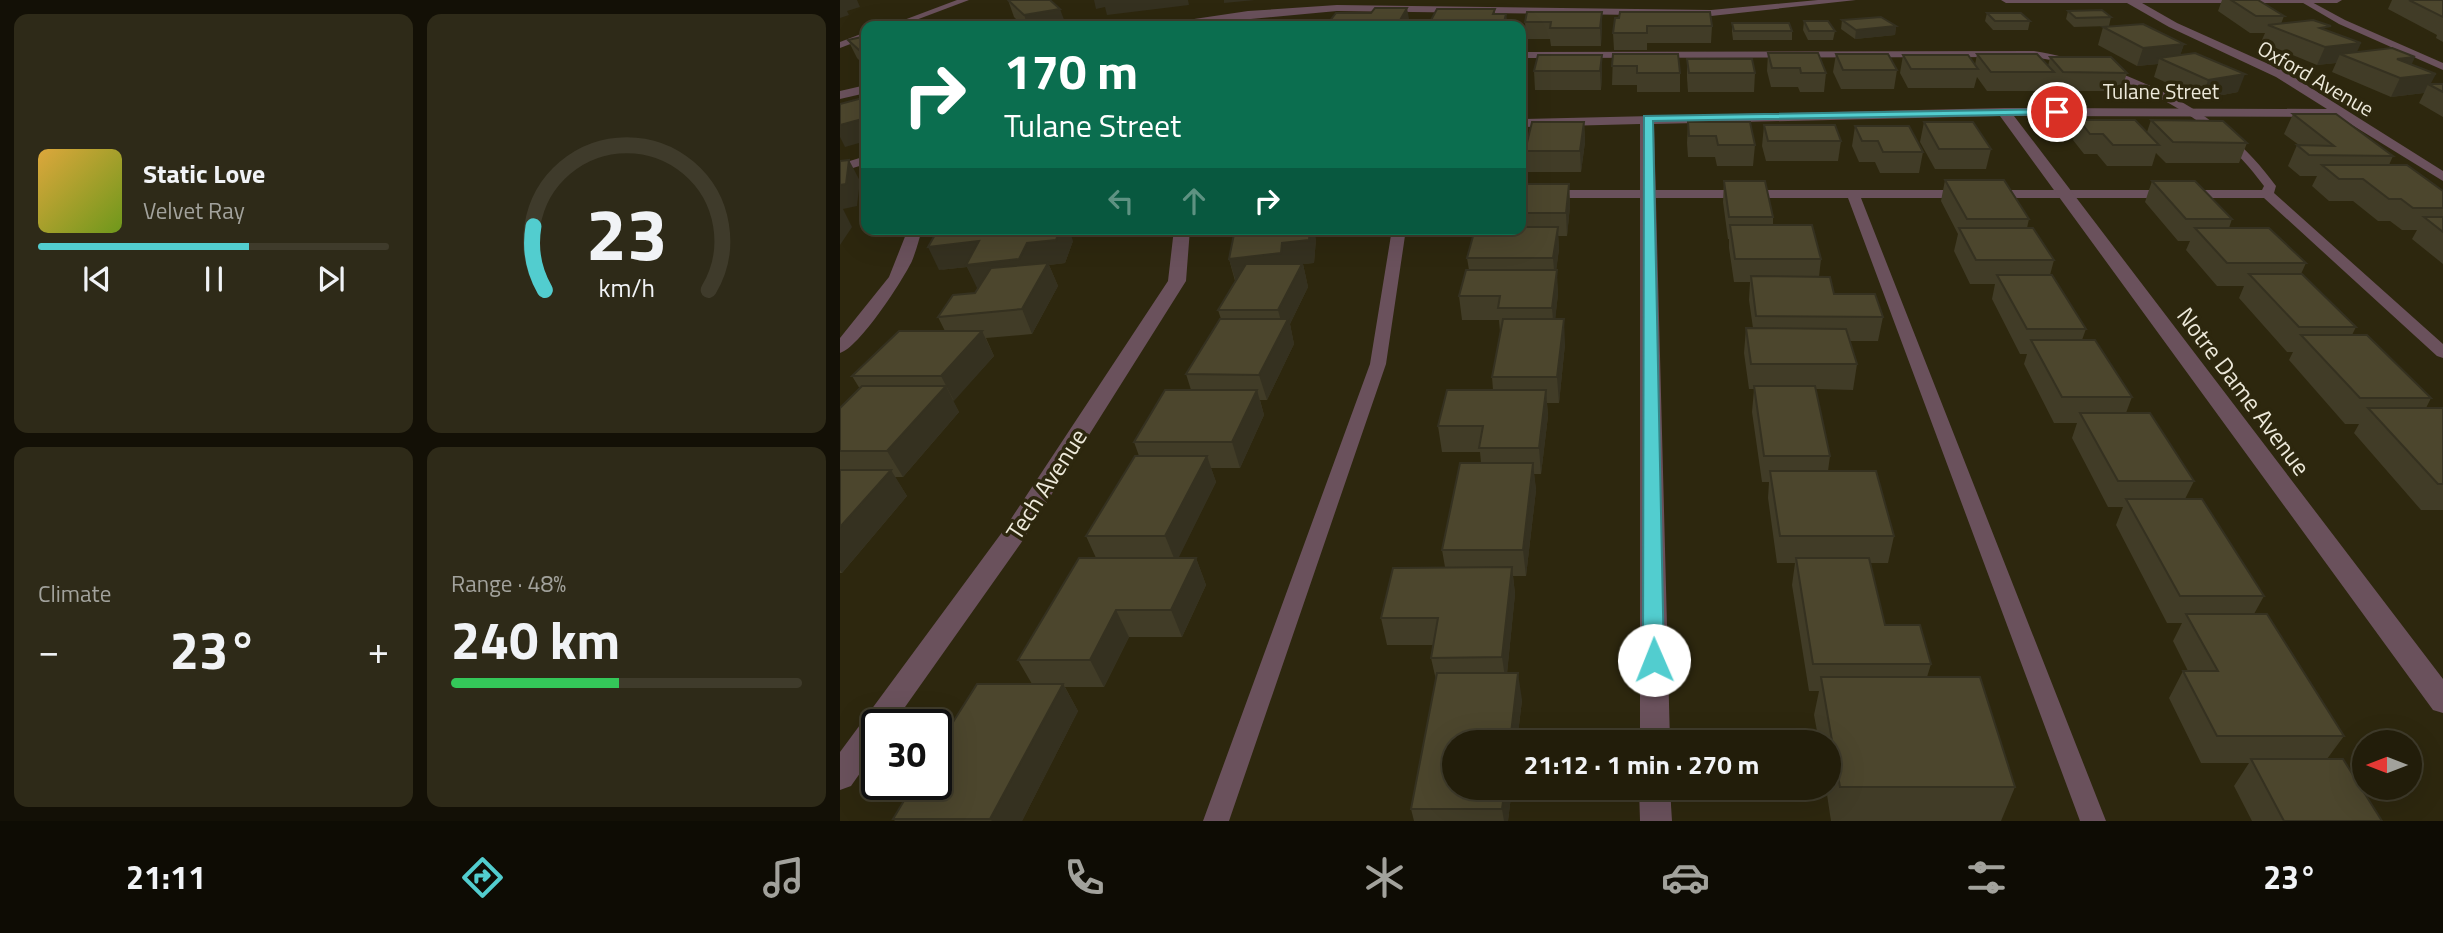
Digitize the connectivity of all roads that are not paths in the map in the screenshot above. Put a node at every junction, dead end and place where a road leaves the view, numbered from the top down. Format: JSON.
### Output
{"nodes":[{"id":1,"x":965,"y":0,"type":"edge"},
{"id":2,"x":1851,"y":0,"type":"edge"},
{"id":3,"x":2006,"y":0,"type":"edge"},
{"id":4,"x":2129,"y":0,"type":"edge"},
{"id":5,"x":2302,"y":0,"type":"edge"},
{"id":6,"x":2337,"y":0,"type":"edge"},
{"id":7,"x":906,"y":21,"type":"edge"},
{"id":8,"x":1192,"y":21,"type":"edge"},
{"id":9,"x":861,"y":37,"type":"edge"},
{"id":10,"x":840,"y":45,"type":"edge"},
{"id":11,"x":1526,"y":55,"type":"edge"},
{"id":12,"x":2443,"y":67,"type":"edge"},
{"id":13,"x":861,"y":90,"type":"edge"},
{"id":14,"x":840,"y":95,"type":"edge"},
{"id":15,"x":2004,"y":112,"type":"junction"},
{"id":16,"x":2191,"y":112,"type":"junction"},
{"id":17,"x":2340,"y":113,"type":"junction"},
{"id":18,"x":1647,"y":118,"type":"junction"},
{"id":19,"x":1526,"y":123,"type":"edge"},
{"id":20,"x":861,"y":162,"type":"edge"},
{"id":21,"x":840,"y":168,"type":"edge"},
{"id":22,"x":2443,"y":177,"type":"edge"},
{"id":23,"x":1648,"y":193,"type":"junction"},
{"id":24,"x":1526,"y":194,"type":"edge"},
{"id":25,"x":1853,"y":194,"type":"junction"},
{"id":26,"x":2065,"y":194,"type":"junction"},
{"id":27,"x":2267,"y":194,"type":"junction"},
{"id":28,"x":914,"y":235,"type":"edge"},
{"id":29,"x":1181,"y":235,"type":"edge"},
{"id":30,"x":1398,"y":235,"type":"edge"},
{"id":31,"x":840,"y":348,"type":"edge"},
{"id":32,"x":2443,"y":353,"type":"edge"},
{"id":33,"x":2443,"y":701,"type":"edge"},
{"id":34,"x":888,"y":709,"type":"edge"},
{"id":35,"x":1655,"y":730,"type":"edge"},
{"id":36,"x":861,"y":747,"type":"edge"},
{"id":37,"x":840,"y":776,"type":"edge"},
{"id":38,"x":1655,"y":800,"type":"edge"},
{"id":39,"x":1216,"y":821,"type":"edge"},
{"id":40,"x":1656,"y":821,"type":"edge"},
{"id":41,"x":2094,"y":821,"type":"edge"}],
"edges":[{"from":1,"to":7,"type":"lane"},
{"from":2,"to":8,"type":"street"},
{"from":3,"to":4,"type":"street"},
{"from":4,"to":5,"type":"street"},
{"from":4,"to":17,"type":"street","name":"Oxford Avenue"},
{"from":5,"to":6,"type":"street"},
{"from":5,"to":12,"type":"lane"},
{"from":9,"to":10,"type":"lane"},
{"from":11,"to":16,"type":"lane"},
{"from":13,"to":14,"type":"street"},
{"from":15,"to":16,"type":"street","name":"Tulane Street"},
{"from":15,"to":18,"type":"street","name":"Tulane Street"},
{"from":15,"to":26,"type":"street","name":"Notre Dame Avenue"},
{"from":16,"to":17,"type":"street","name":"Tulane Street"},
{"from":16,"to":27,"type":"lane"},
{"from":17,"to":22,"type":"street","name":"Oxford Avenue"},
{"from":18,"to":19,"type":"street","name":"Tulane Street"},
{"from":18,"to":23,"type":"street"},
{"from":20,"to":21,"type":"lane"},
{"from":23,"to":24,"type":"lane"},
{"from":23,"to":25,"type":"lane"},
{"from":23,"to":35,"type":"street"},
{"from":25,"to":26,"type":"lane"},
{"from":25,"to":41,"type":"lane"},
{"from":26,"to":27,"type":"lane"},
{"from":26,"to":33,"type":"street","name":"Notre Dame Avenue"},
{"from":27,"to":32,"type":"lane"},
{"from":28,"to":31,"type":"lane"},
{"from":29,"to":34,"type":"street","name":"Tech Avenue"},
{"from":30,"to":39,"type":"lane"},
{"from":36,"to":37,"type":"street","name":"Tech Avenue"},
{"from":38,"to":40,"type":"street"}]}
